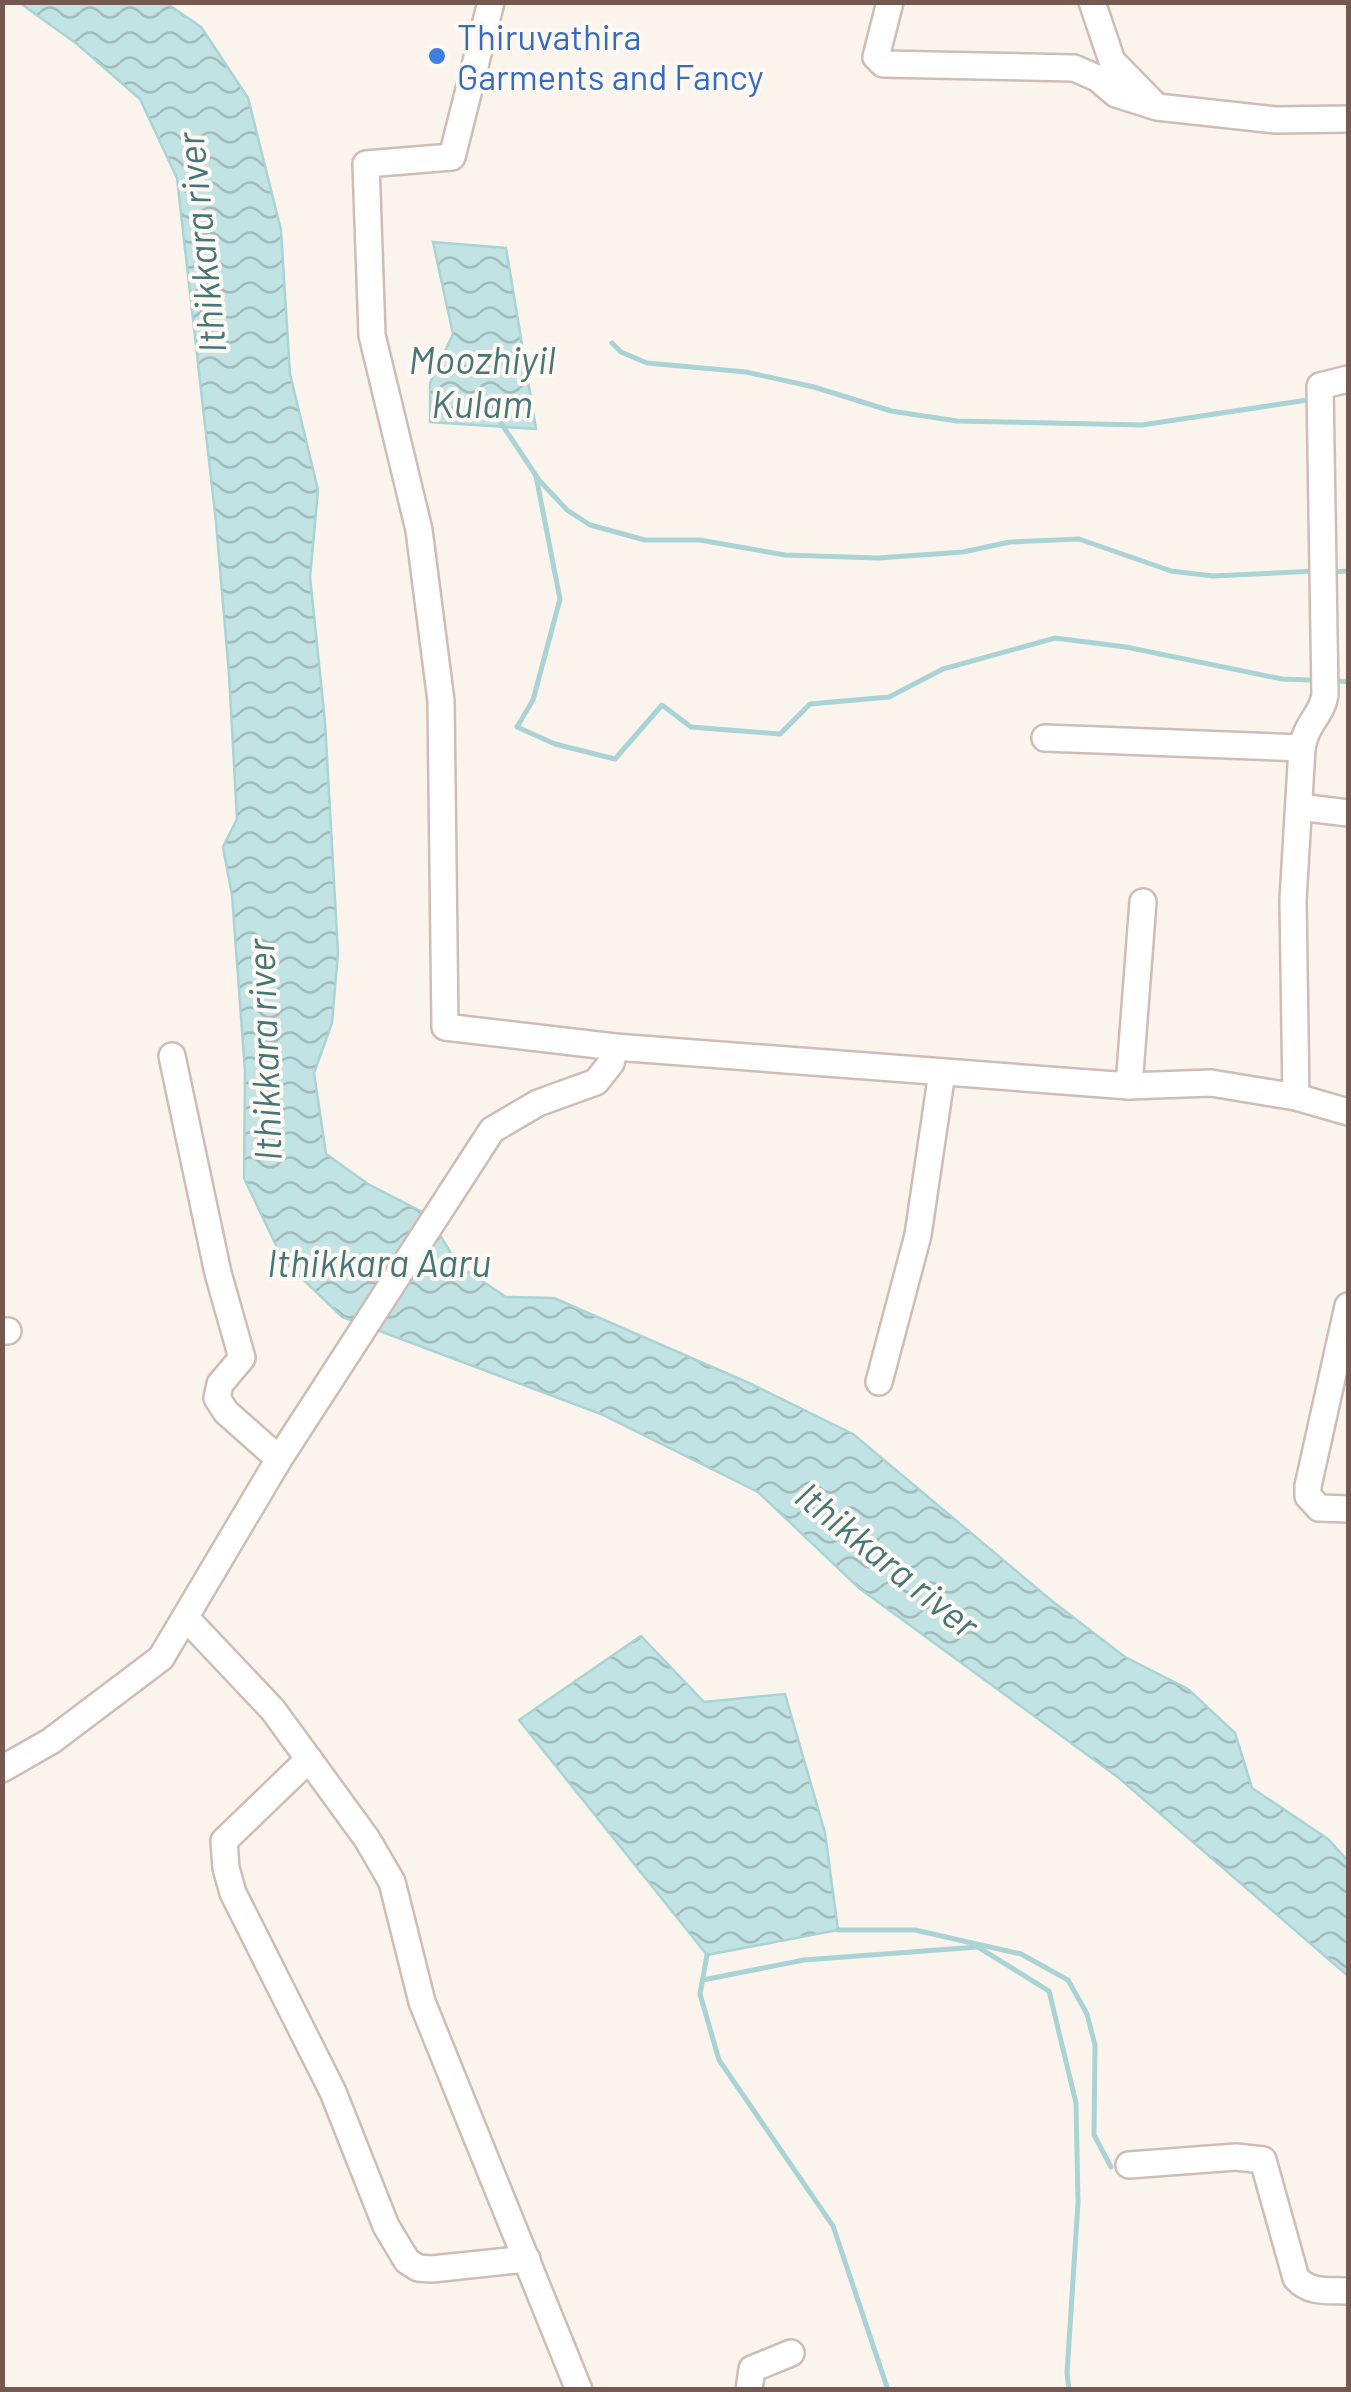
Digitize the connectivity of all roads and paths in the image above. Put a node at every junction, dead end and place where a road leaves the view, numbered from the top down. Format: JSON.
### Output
{"nodes":[{"id":1,"x":491,"y":2,"type":"edge"},
{"id":2,"x":890,"y":2,"type":"edge"},
{"id":3,"x":1092,"y":2,"type":"edge"},
{"id":4,"x":1157,"y":108,"type":"junction"},
{"id":5,"x":1348,"y":119,"type":"edge"},
{"id":6,"x":1348,"y":379,"type":"edge"},
{"id":7,"x":1046,"y":738,"type":"dead end"},
{"id":8,"x":1302,"y":748,"type":"junction"},
{"id":9,"x":1298,"y":808,"type":"junction"},
{"id":10,"x":1348,"y":813,"type":"edge"},
{"id":11,"x":1143,"y":902,"type":"dead end"},
{"id":12,"x":615,"y":1047,"type":"junction"},
{"id":13,"x":172,"y":1056,"type":"dead end"},
{"id":14,"x":942,"y":1072,"type":"junction"},
{"id":15,"x":1129,"y":1086,"type":"junction"},
{"id":16,"x":1296,"y":1097,"type":"junction"},
{"id":17,"x":1348,"y":1112,"type":"edge"},
{"id":18,"x":1348,"y":1306,"type":"edge"},
{"id":19,"x":879,"y":1382,"type":"dead end"},
{"id":20,"x":279,"y":1460,"type":"junction"},
{"id":21,"x":1348,"y":1509,"type":"edge"},
{"id":22,"x":186,"y":1618,"type":"junction"},
{"id":23,"x":309,"y":1759,"type":"junction"},
{"id":24,"x":2,"y":1769,"type":"edge"},
{"id":25,"x":1129,"y":2165,"type":"dead end"},
{"id":26,"x":527,"y":2259,"type":"junction"},
{"id":27,"x":1348,"y":2291,"type":"edge"},
{"id":28,"x":791,"y":2353,"type":"dead end"},
{"id":29,"x":579,"y":2390,"type":"edge"},
{"id":30,"x":749,"y":2390,"type":"edge"}],
"edges":[{"from":1,"to":12,"type":"street"},
{"from":2,"to":4,"type":"street"},
{"from":3,"to":4,"type":"street"},
{"from":4,"to":5,"type":"street"},
{"from":6,"to":8,"type":"street"},
{"from":7,"to":8,"type":"street"},
{"from":8,"to":9,"type":"street"},
{"from":9,"to":10,"type":"street"},
{"from":9,"to":16,"type":"street"},
{"from":11,"to":15,"type":"street"},
{"from":12,"to":14,"type":"street"},
{"from":12,"to":20,"type":"street"},
{"from":13,"to":20,"type":"street"},
{"from":14,"to":15,"type":"street"},
{"from":14,"to":19,"type":"street"},
{"from":15,"to":16,"type":"street"},
{"from":16,"to":17,"type":"street"},
{"from":18,"to":21,"type":"street"},
{"from":20,"to":22,"type":"street"},
{"from":22,"to":23,"type":"street"},
{"from":22,"to":24,"type":"street"},
{"from":23,"to":26,"type":"street"},
{"from":23,"to":26,"type":"street"},
{"from":25,"to":27,"type":"street"},
{"from":26,"to":29,"type":"street"},
{"from":28,"to":30,"type":"street"}]}
